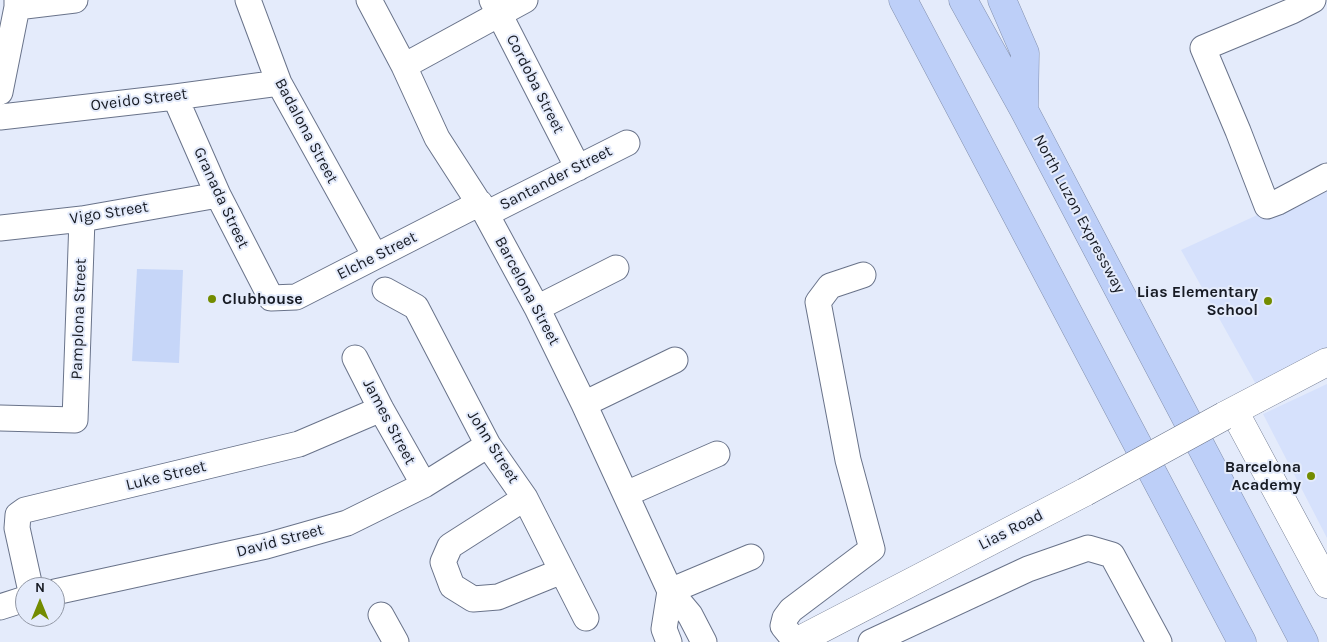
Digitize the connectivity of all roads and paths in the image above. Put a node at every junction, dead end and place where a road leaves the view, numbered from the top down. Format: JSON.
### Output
{"nodes":[{"id":1,"x":75,"y":0,"type":"edge"},
{"id":2,"x":248,"y":0,"type":"edge"},
{"id":3,"x":368,"y":0,"type":"edge"},
{"id":4,"x":525,"y":0,"type":"edge"},
{"id":5,"x":903,"y":0,"type":"edge"},
{"id":6,"x":963,"y":0,"type":"edge"},
{"id":7,"x":1002,"y":0,"type":"edge"},
{"id":8,"x":1313,"y":0,"type":"edge"},
{"id":9,"x":17,"y":3,"type":"edge"},
{"id":10,"x":496,"y":7,"type":"edge"},
{"id":11,"x":404,"y":66,"type":"junction"},
{"id":12,"x":279,"y":82,"type":"junction"},
{"id":13,"x":0,"y":92,"type":"edge"},
{"id":14,"x":175,"y":96,"type":"junction"},
{"id":15,"x":1024,"y":110,"type":"junction"},
{"id":16,"x":0,"y":117,"type":"edge"},
{"id":17,"x":627,"y":143,"type":"dead end"},
{"id":18,"x":578,"y":168,"type":"junction"},
{"id":19,"x":1327,"y":176,"type":"edge"},
{"id":20,"x":218,"y":196,"type":"junction"},
{"id":21,"x":483,"y":209,"type":"junction"},
{"id":22,"x":82,"y":219,"type":"junction"},
{"id":23,"x":0,"y":228,"type":"edge"},
{"id":24,"x":375,"y":256,"type":"junction"},
{"id":25,"x":616,"y":268,"type":"dead end"},
{"id":26,"x":863,"y":275,"type":"dead end"},
{"id":27,"x":385,"y":290,"type":"dead end"},
{"id":28,"x":271,"y":298,"type":"joint"},
{"id":29,"x":537,"y":308,"type":"junction"},
{"id":30,"x":355,"y":358,"type":"dead end"},
{"id":31,"x":676,"y":360,"type":"dead end"},
{"id":32,"x":1327,"y":362,"type":"edge"},
{"id":33,"x":584,"y":404,"type":"junction"},
{"id":34,"x":381,"y":408,"type":"junction"},
{"id":35,"x":1229,"y":414,"type":"junction"},
{"id":36,"x":0,"y":418,"type":"edge"},
{"id":37,"x":488,"y":445,"type":"junction"},
{"id":38,"x":717,"y":454,"type":"dead end"},
{"id":39,"x":424,"y":485,"type":"junction"},
{"id":40,"x":626,"y":494,"type":"junction"},
{"id":41,"x":525,"y":498,"type":"junction"},
{"id":42,"x":751,"y":557,"type":"dead end"},
{"id":43,"x":562,"y":571,"type":"junction"},
{"id":44,"x":28,"y":577,"type":"edge"},
{"id":45,"x":1327,"y":584,"type":"edge"},
{"id":46,"x":65,"y":590,"type":"edge"},
{"id":47,"x":670,"y":591,"type":"junction"},
{"id":48,"x":15,"y":602,"type":"edge"},
{"id":49,"x":0,"y":606,"type":"edge"},
{"id":50,"x":381,"y":615,"type":"dead end"},
{"id":51,"x":586,"y":618,"type":"dead end"},
{"id":52,"x":396,"y":642,"type":"edge"},
{"id":53,"x":669,"y":642,"type":"edge"},
{"id":54,"x":704,"y":642,"type":"edge"},
{"id":55,"x":796,"y":642,"type":"edge"},
{"id":56,"x":872,"y":642,"type":"edge"},
{"id":57,"x":1159,"y":642,"type":"edge"},
{"id":58,"x":1242,"y":642,"type":"edge"},
{"id":59,"x":1304,"y":642,"type":"edge"}],
"edges":[{"from":1,"to":9,"type":"street"},
{"from":2,"to":12,"type":"street","name":"Badalona Street"},
{"from":3,"to":11,"type":"street","name":"Barcelona Street"},
{"from":4,"to":10,"type":"street"},
{"from":5,"to":58,"type":"highway"},
{"from":6,"to":15,"type":"highway","name":"North Luzon Expressway"},
{"from":7,"to":15,"type":"highway"},
{"from":8,"to":19,"type":"street"},
{"from":9,"to":13,"type":"street"},
{"from":10,"to":11,"type":"street"},
{"from":10,"to":18,"type":"street","name":"Cordoba Street"},
{"from":11,"to":21,"type":"street","name":"Barcelona Street"},
{"from":12,"to":14,"type":"street","name":"Oveido Street"},
{"from":12,"to":24,"type":"street","name":"Badalona Street"},
{"from":14,"to":16,"type":"street","name":"Oveido Street"},
{"from":14,"to":20,"type":"street","name":"Granada Street"},
{"from":15,"to":59,"type":"highway","name":"North Luzon Expressway"},
{"from":17,"to":18,"type":"street","name":"Santander Street"},
{"from":18,"to":21,"type":"street","name":"Santander Street"},
{"from":20,"to":22,"type":"street","name":"Vigo Street"},
{"from":20,"to":28,"type":"street","name":"Granada Street"},
{"from":21,"to":24,"type":"street","name":"Elche Street"},
{"from":21,"to":29,"type":"street","name":"Barcelona Street"},
{"from":22,"to":23,"type":"street","name":"Vigo Street"},
{"from":22,"to":36,"type":"street","name":"Pamplona Street"},
{"from":24,"to":28,"type":"street","name":"Elche Street"},
{"from":25,"to":29,"type":"street"},
{"from":26,"to":55,"type":"street"},
{"from":27,"to":37,"type":"street","name":"John Street"},
{"from":29,"to":33,"type":"street","name":"Barcelona Street"},
{"from":30,"to":34,"type":"street","name":"James Street"},
{"from":31,"to":33,"type":"street"},
{"from":32,"to":35,"type":"main road","name":"Lias Road"},
{"from":33,"to":40,"type":"street","name":"Barcelona Street"},
{"from":34,"to":39,"type":"street","name":"James Street"},
{"from":34,"to":44,"type":"street","name":"Luke Street"},
{"from":35,"to":45,"type":"main road"},
{"from":35,"to":55,"type":"main road","name":"Lias Road","bridge":true},
{"from":37,"to":39,"type":"street","name":"David Street"},
{"from":37,"to":41,"type":"street","name":"John Street"},
{"from":38,"to":40,"type":"street"},
{"from":39,"to":46,"type":"street","name":"David Street"},
{"from":40,"to":47,"type":"street","name":"Barcelona Street"},
{"from":41,"to":43,"type":"street","name":"John Street"},
{"from":41,"to":43,"type":"street"},
{"from":42,"to":47,"type":"street"},
{"from":43,"to":51,"type":"street","name":"John Street"},
{"from":47,"to":53,"type":"street"},
{"from":47,"to":54,"type":"street","name":"Barcelona Street"},
{"from":48,"to":49,"type":"street"},
{"from":50,"to":52,"type":"street"},
{"from":56,"to":57,"type":"street"}]}
